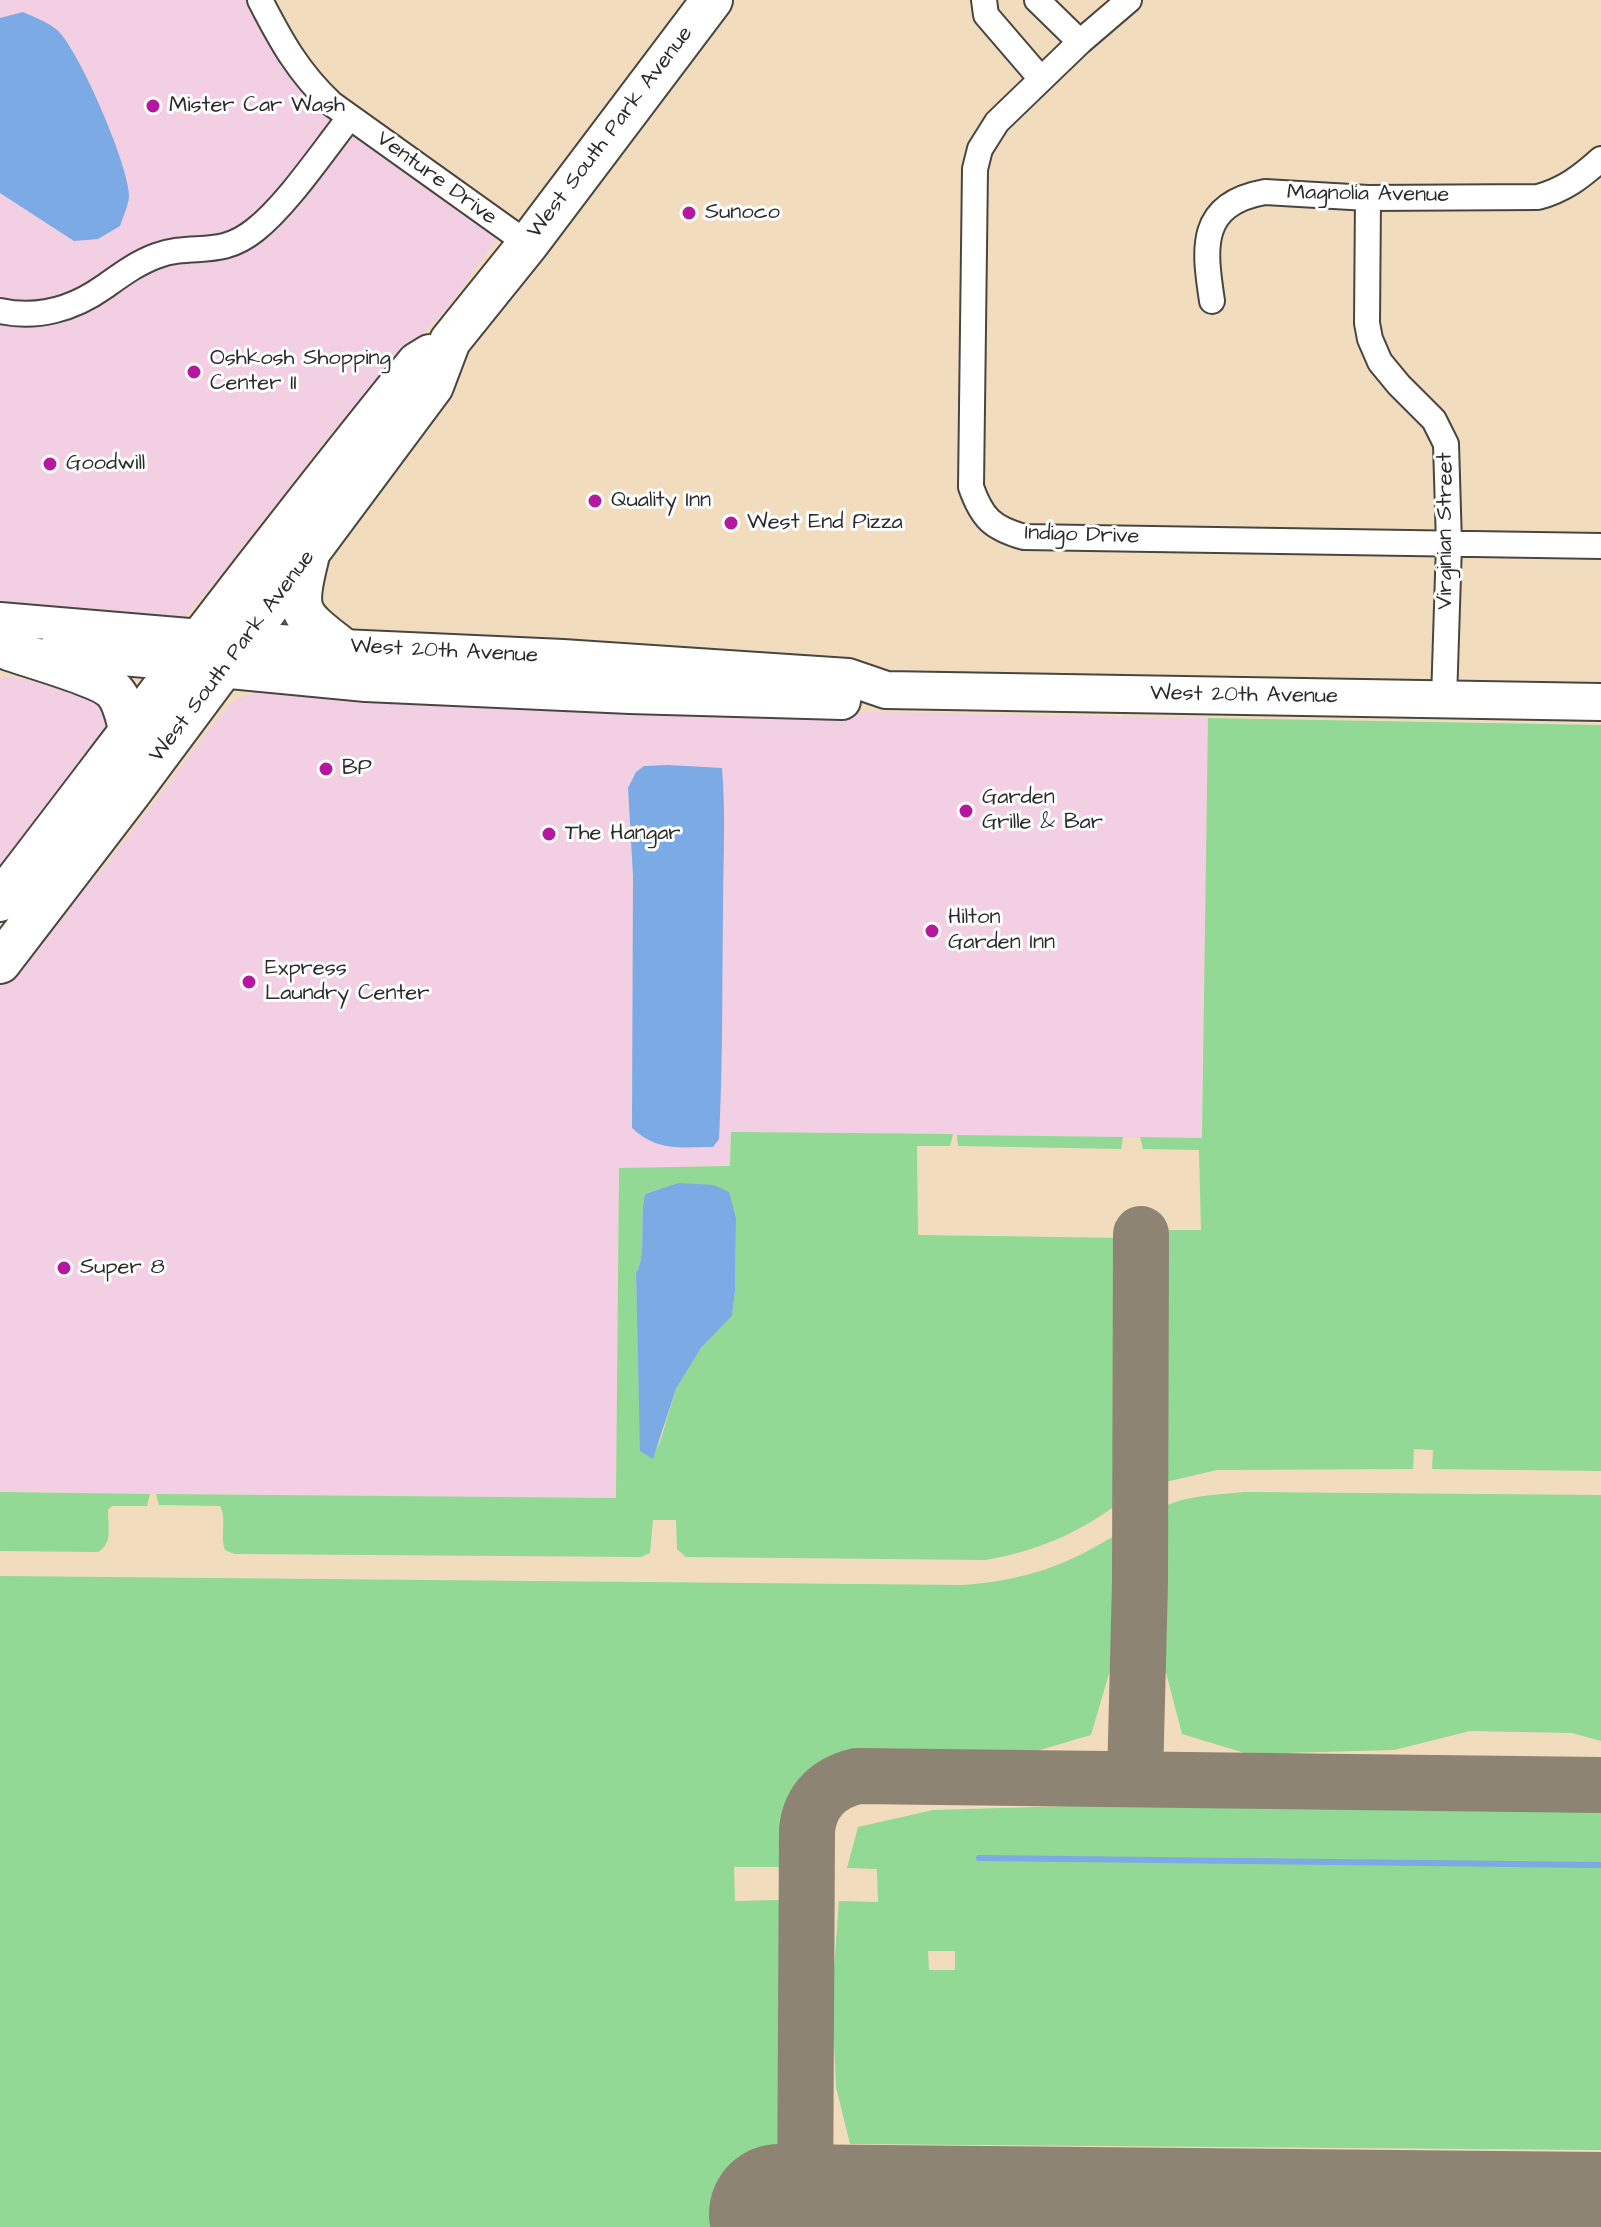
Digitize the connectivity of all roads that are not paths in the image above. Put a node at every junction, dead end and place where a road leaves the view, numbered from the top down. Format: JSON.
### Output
{"nodes":[{"id":1,"x":260,"y":0,"type":"edge"},
{"id":2,"x":712,"y":0,"type":"edge"},
{"id":3,"x":984,"y":0,"type":"edge"},
{"id":4,"x":1037,"y":0,"type":"edge"},
{"id":5,"x":1129,"y":0,"type":"edge"},
{"id":6,"x":1080,"y":42,"type":"junction"},
{"id":7,"x":1041,"y":79,"type":"junction"},
{"id":8,"x":350,"y":117,"type":"junction"},
{"id":9,"x":1601,"y":159,"type":"edge"},
{"id":10,"x":1368,"y":198,"type":"junction"},
{"id":11,"x":528,"y":244,"type":"junction"},
{"id":12,"x":1212,"y":301,"type":"dead end"},
{"id":13,"x":0,"y":311,"type":"edge"},
{"id":14,"x":450,"y":341,"type":"junction"},
{"id":15,"x":1449,"y":544,"type":"junction"},
{"id":16,"x":1601,"y":546,"type":"edge"},
{"id":17,"x":309,"y":555,"type":"junction"},
{"id":18,"x":3,"y":639,"type":"edge"},
{"id":19,"x":342,"y":648,"type":"junction"},
{"id":20,"x":191,"y":650,"type":"junction"},
{"id":21,"x":233,"y":655,"type":"junction"},
{"id":22,"x":886,"y":690,"type":"junction"},
{"id":23,"x":1444,"y":700,"type":"junction"},
{"id":24,"x":1601,"y":702,"type":"edge"},
{"id":25,"x":130,"y":732,"type":"junction"},
{"id":26,"x":0,"y":901,"type":"edge"},
{"id":27,"x":0,"y":963,"type":"edge"}],
"edges":[{"from":1,"to":8,"type":"street","name":"Venture Drive"},
{"from":2,"to":11,"type":"main road","name":"West South Park Avenue"},
{"from":3,"to":7,"type":"street"},
{"from":4,"to":6,"type":"street"},
{"from":5,"to":6,"type":"street","name":"Indigo Drive"},
{"from":6,"to":7,"type":"street","name":"Indigo Drive"},
{"from":7,"to":15,"type":"street","name":"Indigo Drive"},
{"from":8,"to":11,"type":"street","name":"Venture Drive"},
{"from":8,"to":13,"type":"street"},
{"from":9,"to":10,"type":"street","name":"Magnolia Avenue"},
{"from":10,"to":12,"type":"street","name":"Magnolia Avenue"},
{"from":10,"to":15,"type":"street","name":"Virginian Street"},
{"from":11,"to":14,"type":"main road","name":"West South Park Avenue"},
{"from":14,"to":17,"type":"main road","name":"West South Park Avenue"},
{"from":14,"to":20,"type":"main road","name":"West South Park Avenue"},
{"from":15,"to":16,"type":"street","name":"Indigo Drive"},
{"from":15,"to":23,"type":"street","name":"Virginian Street"},
{"from":17,"to":19,"type":"main road"},
{"from":17,"to":21,"type":"main road","name":"West South Park Avenue"},
{"from":18,"to":20,"type":"street","name":"West 20th Avenue"},
{"from":18,"to":25,"type":"main road"},
{"from":19,"to":21,"type":"main road","name":"West 20th Avenue"},
{"from":19,"to":22,"type":"main road","name":"West 20th Avenue"},
{"from":20,"to":21,"type":"main road","name":"West 20th Avenue"},
{"from":20,"to":25,"type":"main road","name":"West South Park Avenue"},
{"from":21,"to":22,"type":"main road","name":"West 20th Avenue"},
{"from":21,"to":27,"type":"main road","name":"West South Park Avenue"},
{"from":22,"to":23,"type":"main road","name":"West 20th Avenue"},
{"from":23,"to":24,"type":"main road","name":"West 20th Avenue"},
{"from":25,"to":26,"type":"main road","name":"West South Park Avenue"}]}
